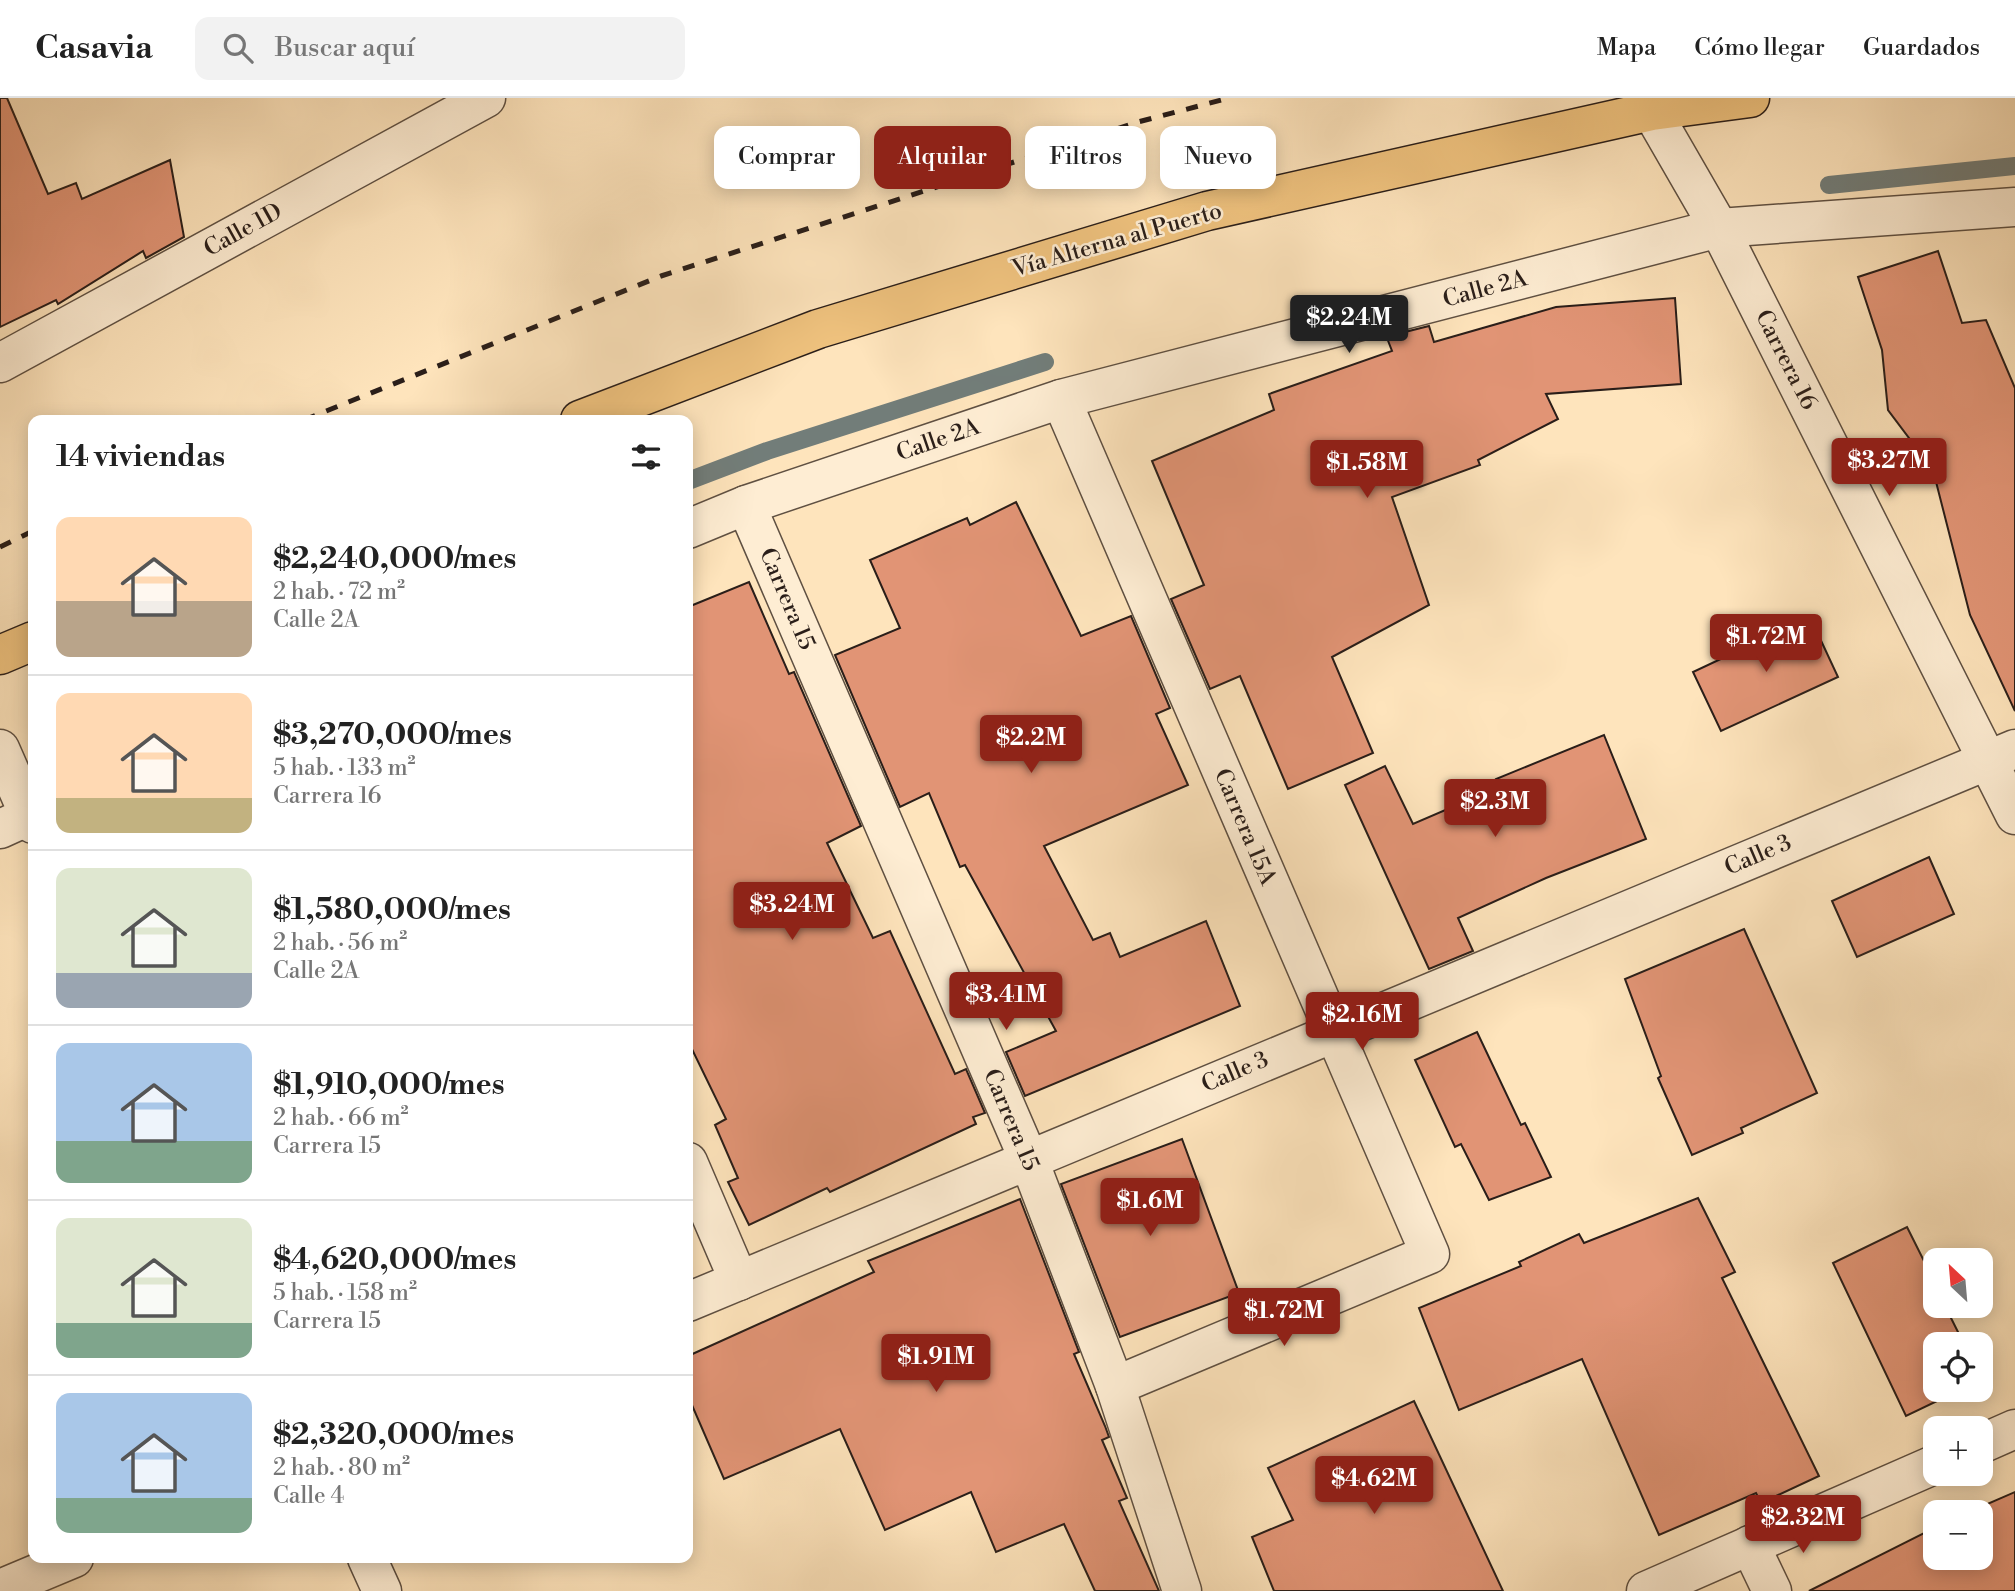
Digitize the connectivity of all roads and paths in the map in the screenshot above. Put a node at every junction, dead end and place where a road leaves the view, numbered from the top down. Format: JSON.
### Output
{"nodes":[{"id":1,"x":486,"y":98,"type":"edge"},
{"id":2,"x":1750,"y":98,"type":"edge"},
{"id":3,"x":1648,"y":105,"type":"edge"},
{"id":4,"x":2015,"y":207,"type":"edge"},
{"id":5,"x":1714,"y":219,"type":"junction"},
{"id":6,"x":0,"y":363,"type":"edge"},
{"id":7,"x":1061,"y":399,"type":"junction"},
{"id":8,"x":593,"y":415,"type":"edge"},
{"id":9,"x":746,"y":505,"type":"junction"},
{"id":10,"x":693,"y":527,"type":"edge"},
{"id":11,"x":28,"y":643,"type":"edge"},
{"id":12,"x":0,"y":655,"type":"edge"},
{"id":13,"x":0,"y":749,"type":"edge"},
{"id":14,"x":2001,"y":754,"type":"edge"},
{"id":15,"x":2015,"y":814,"type":"edge"},
{"id":16,"x":23,"y":815,"type":"edge"},
{"id":17,"x":1334,"y":1031,"type":"junction"},
{"id":18,"x":1028,"y":1158,"type":"junction"},
{"id":19,"x":693,"y":1173,"type":"edge"},
{"id":20,"x":739,"y":1281,"type":"junction"},
{"id":21,"x":693,"y":1300,"type":"edge"},
{"id":22,"x":1115,"y":1386,"type":"junction"},
{"id":23,"x":2015,"y":1429,"type":"edge"},
{"id":24,"x":1993,"y":1439,"type":"edge"},
{"id":25,"x":1923,"y":1470,"type":"edge"},
{"id":26,"x":1750,"y":1545,"type":"junction"},
{"id":27,"x":62,"y":1563,"type":"edge"},
{"id":28,"x":369,"y":1563,"type":"edge"},
{"id":29,"x":0,"y":1589,"type":"edge"},
{"id":30,"x":382,"y":1591,"type":"edge"},
{"id":31,"x":1182,"y":1591,"type":"edge"},
{"id":32,"x":1646,"y":1591,"type":"edge"},
{"id":33,"x":1772,"y":1591,"type":"edge"}],
"edges":[{"from":1,"to":6,"type":"street","name":"Calle 1D"},
{"from":2,"to":3,"type":"main road","name":"Vía Alterna al Puerto"},
{"from":3,"to":5,"type":"street","name":"Carrera 16"},
{"from":3,"to":8,"type":"main road","name":"Vía Alterna al Puerto"},
{"from":4,"to":5,"type":"street","name":"Calle 2A"},
{"from":5,"to":7,"type":"street","name":"Calle 2A"},
{"from":5,"to":14,"type":"street","name":"Carrera 16"},
{"from":7,"to":9,"type":"street","name":"Calle 2A"},
{"from":7,"to":17,"type":"street","name":"Carrera 15A"},
{"from":9,"to":10,"type":"street","name":"Calle 2A"},
{"from":9,"to":18,"type":"street","name":"Carrera 15"},
{"from":11,"to":12,"type":"main road"},
{"from":13,"to":16,"type":"street"},
{"from":14,"to":15,"type":"street","name":"Carrera 16"},
{"from":14,"to":17,"type":"street","name":"Calle 3"},
{"from":17,"to":18,"type":"street","name":"Calle 3"},
{"from":17,"to":22,"type":"street","name":"Carrera 15A"},
{"from":18,"to":20,"type":"street","name":"Calle 3"},
{"from":18,"to":22,"type":"street","name":"Carrera 15"},
{"from":19,"to":20,"type":"street"},
{"from":20,"to":21,"type":"street","name":"Calle 3"},
{"from":22,"to":31,"type":"street","name":"Carrera 15"},
{"from":23,"to":24,"type":"street"},
{"from":25,"to":26,"type":"street"},
{"from":26,"to":32,"type":"street"},
{"from":26,"to":33,"type":"street"},
{"from":27,"to":29,"type":"street"},
{"from":28,"to":30,"type":"street"}]}
